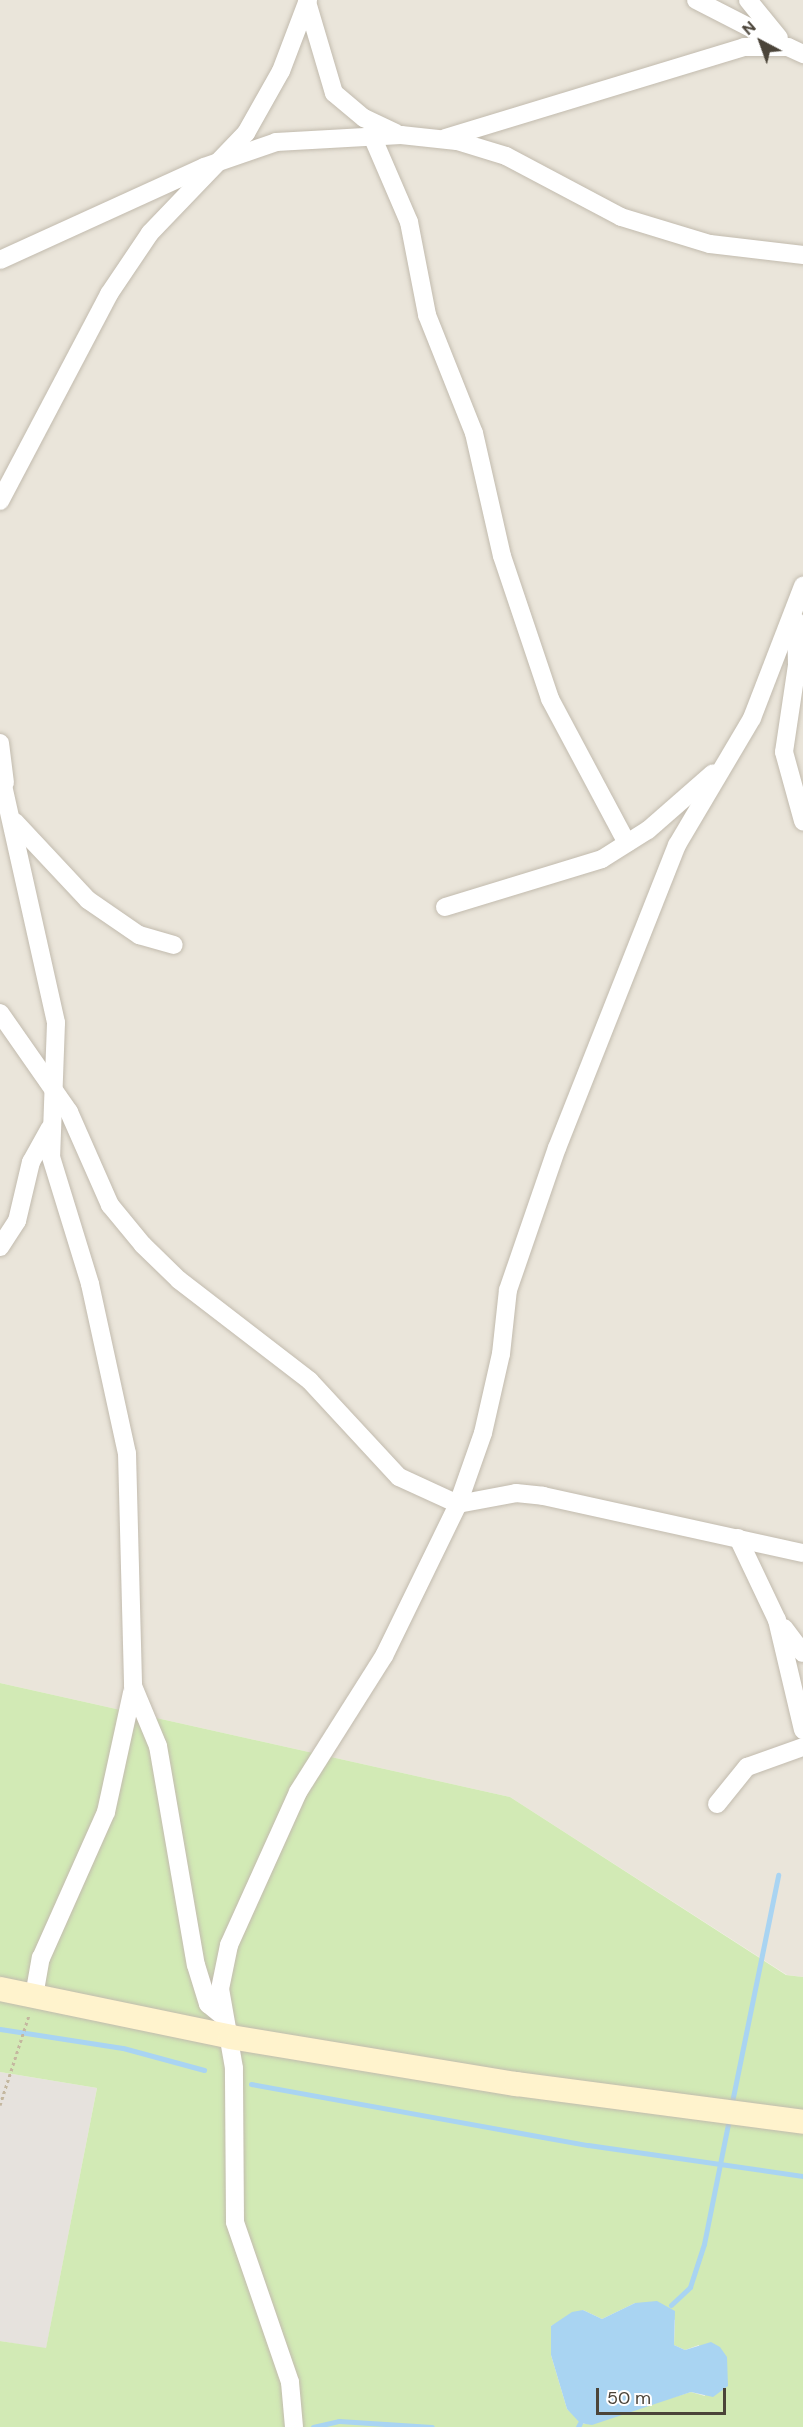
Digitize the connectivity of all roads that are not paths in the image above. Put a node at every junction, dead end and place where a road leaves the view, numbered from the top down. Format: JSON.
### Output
{"nodes":[{"id":1,"x":307,"y":0,"type":"edge"},
{"id":2,"x":696,"y":0,"type":"edge"},
{"id":3,"x":748,"y":0,"type":"edge"},
{"id":4,"x":796,"y":50,"type":"edge"},
{"id":5,"x":401,"y":135,"type":"junction"},
{"id":6,"x":372,"y":136,"type":"junction"},
{"id":7,"x":441,"y":140,"type":"junction"},
{"id":8,"x":224,"y":160,"type":"junction"},
{"id":9,"x":803,"y":255,"type":"edge"},
{"id":10,"x":0,"y":260,"type":"edge"},
{"id":11,"x":0,"y":501,"type":"edge"},
{"id":12,"x":803,"y":586,"type":"edge"},
{"id":13,"x":796,"y":613,"type":"junction"},
{"id":14,"x":0,"y":744,"type":"edge"},
{"id":15,"x":724,"y":764,"type":"junction"},
{"id":16,"x":3,"y":778,"type":"edge"},
{"id":17,"x":14,"y":821,"type":"junction"},
{"id":18,"x":803,"y":821,"type":"edge"},
{"id":19,"x":627,"y":843,"type":"junction"},
{"id":20,"x":445,"y":907,"type":"dead end"},
{"id":21,"x":174,"y":945,"type":"dead end"},
{"id":22,"x":0,"y":1013,"type":"edge"},
{"id":23,"x":57,"y":1093,"type":"junction"},
{"id":24,"x":51,"y":1124,"type":"junction"},
{"id":25,"x":0,"y":1247,"type":"edge"},
{"id":26,"x":458,"y":1504,"type":"junction"},
{"id":27,"x":738,"y":1538,"type":"junction"},
{"id":28,"x":803,"y":1553,"type":"edge"},
{"id":29,"x":777,"y":1620,"type":"junction"},
{"id":30,"x":803,"y":1653,"type":"edge"},
{"id":31,"x":133,"y":1686,"type":"junction"},
{"id":32,"x":803,"y":1730,"type":"edge"},
{"id":33,"x":803,"y":1748,"type":"edge"},
{"id":34,"x":717,"y":1804,"type":"dead end"},
{"id":35,"x":0,"y":1989,"type":"edge"},
{"id":36,"x":34,"y":1996,"type":"junction"},
{"id":37,"x":227,"y":2026,"type":"junction"},
{"id":38,"x":803,"y":2121,"type":"edge"},
{"id":39,"x":294,"y":2427,"type":"edge"}],
"edges":[{"from":1,"to":5,"type":"street"},
{"from":1,"to":8,"type":"street"},
{"from":2,"to":4,"type":"street"},
{"from":3,"to":4,"type":"street"},
{"from":4,"to":7,"type":"street"},
{"from":5,"to":6,"type":"street"},
{"from":5,"to":7,"type":"street"},
{"from":6,"to":8,"type":"street"},
{"from":6,"to":19,"type":"street"},
{"from":7,"to":9,"type":"street"},
{"from":8,"to":10,"type":"street"},
{"from":8,"to":11,"type":"street"},
{"from":12,"to":13,"type":"street"},
{"from":13,"to":15,"type":"street"},
{"from":13,"to":18,"type":"street"},
{"from":14,"to":16,"type":"street"},
{"from":15,"to":19,"type":"street"},
{"from":15,"to":26,"type":"street"},
{"from":16,"to":17,"type":"street"},
{"from":17,"to":21,"type":"street"},
{"from":17,"to":23,"type":"street"},
{"from":19,"to":20,"type":"street"},
{"from":22,"to":23,"type":"street"},
{"from":23,"to":24,"type":"street"},
{"from":23,"to":26,"type":"street"},
{"from":24,"to":25,"type":"street"},
{"from":24,"to":31,"type":"street"},
{"from":26,"to":27,"type":"street"},
{"from":26,"to":37,"type":"street"},
{"from":27,"to":28,"type":"street"},
{"from":27,"to":29,"type":"street"},
{"from":29,"to":30,"type":"street"},
{"from":29,"to":32,"type":"street"},
{"from":31,"to":36,"type":"street"},
{"from":31,"to":37,"type":"street"},
{"from":33,"to":34,"type":"street"},
{"from":35,"to":36,"type":"main road"},
{"from":36,"to":37,"type":"main road"},
{"from":37,"to":38,"type":"main road"},
{"from":37,"to":39,"type":"street"}]}
